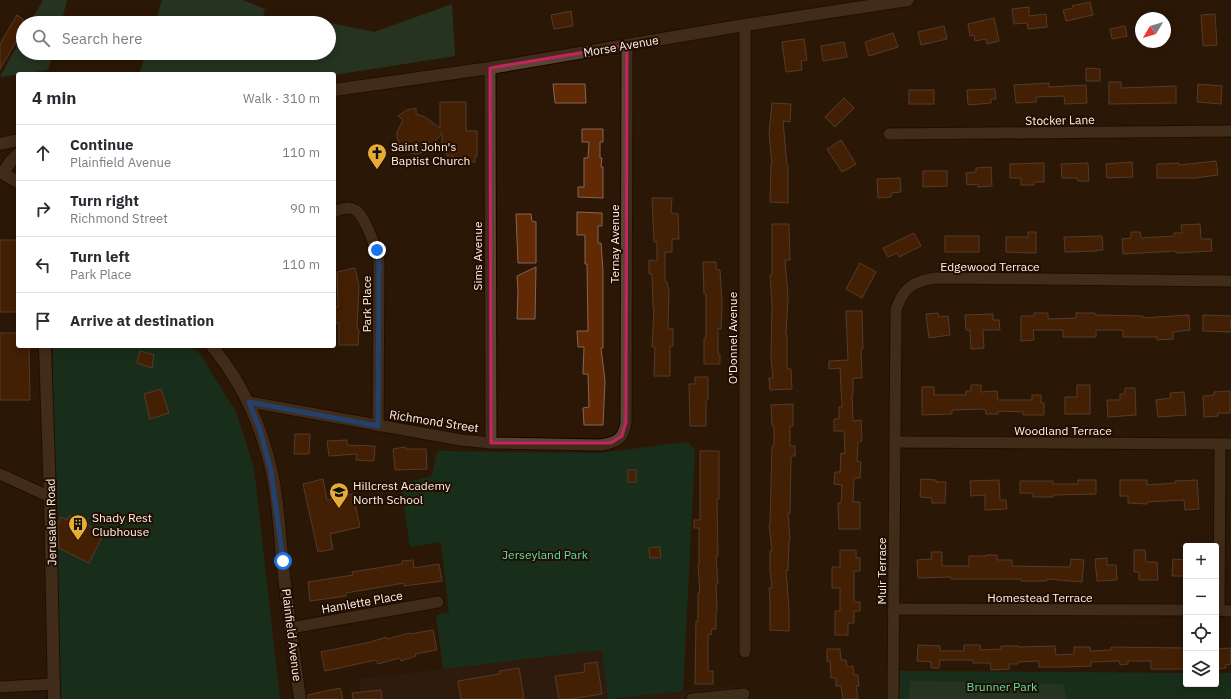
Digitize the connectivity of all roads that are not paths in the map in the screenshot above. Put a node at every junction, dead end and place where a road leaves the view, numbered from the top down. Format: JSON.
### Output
{"nodes":[{"id":1,"x":908,"y":0,"type":"edge"},
{"id":2,"x":861,"y":4,"type":"edge"},
{"id":3,"x":745,"y":25,"type":"junction"},
{"id":4,"x":627,"y":45,"type":"junction"},
{"id":5,"x":490,"y":68,"type":"junction"},
{"id":6,"x":336,"y":90,"type":"edge"},
{"id":7,"x":1231,"y":131,"type":"edge"},
{"id":8,"x":889,"y":134,"type":"dead end"},
{"id":9,"x":16,"y":140,"type":"edge"},
{"id":10,"x":0,"y":144,"type":"edge"},
{"id":11,"x":16,"y":156,"type":"edge"},
{"id":12,"x":1,"y":172,"type":"edge"},
{"id":13,"x":16,"y":181,"type":"edge"},
{"id":14,"x":336,"y":211,"type":"edge"},
{"id":15,"x":1231,"y":281,"type":"edge"},
{"id":16,"x":46,"y":348,"type":"edge"},
{"id":17,"x":213,"y":348,"type":"edge"},
{"id":18,"x":249,"y":402,"type":"junction"},
{"id":19,"x":378,"y":426,"type":"junction"},
{"id":20,"x":617,"y":440,"type":"joint"},
{"id":21,"x":895,"y":442,"type":"junction"},
{"id":22,"x":490,"y":443,"type":"junction"},
{"id":23,"x":1220,"y":444,"type":"junction"},
{"id":24,"x":1231,"y":444,"type":"edge"},
{"id":25,"x":0,"y":474,"type":"edge"},
{"id":26,"x":50,"y":497,"type":"junction"},
{"id":27,"x":1218,"y":579,"type":"edge"},
{"id":28,"x":438,"y":602,"type":"dead end"},
{"id":29,"x":893,"y":609,"type":"junction"},
{"id":30,"x":1183,"y":610,"type":"edge"},
{"id":31,"x":1219,"y":610,"type":"edge"},
{"id":32,"x":1231,"y":611,"type":"edge"},
{"id":33,"x":290,"y":628,"type":"junction"},
{"id":34,"x":745,"y":652,"type":"dead end"},
{"id":35,"x":54,"y":684,"type":"junction"},
{"id":36,"x":0,"y":687,"type":"edge"},
{"id":37,"x":744,"y":694,"type":"dead end"},
{"id":38,"x":54,"y":699,"type":"edge"},
{"id":39,"x":300,"y":699,"type":"edge"},
{"id":40,"x":692,"y":699,"type":"edge"},
{"id":41,"x":893,"y":699,"type":"edge"}],
"edges":[{"from":1,"to":2,"type":"street","name":"Morse Avenue"},
{"from":2,"to":3,"type":"street","name":"Morse Avenue"},
{"from":3,"to":4,"type":"street","name":"Morse Avenue"},
{"from":3,"to":34,"type":"street","name":"O'Donnel Avenue"},
{"from":4,"to":5,"type":"street","name":"Morse Avenue"},
{"from":4,"to":20,"type":"street","name":"Ternay Avenue"},
{"from":5,"to":6,"type":"street","name":"Morse Avenue"},
{"from":5,"to":22,"type":"street","name":"Sims Avenue"},
{"from":7,"to":8,"type":"street","name":"Stocker Lane"},
{"from":9,"to":10,"type":"street"},
{"from":11,"to":12,"type":"street"},
{"from":12,"to":13,"type":"street"},
{"from":14,"to":19,"type":"street","name":"Park Place"},
{"from":15,"to":21,"type":"street","name":"Edgewood Terrace"},
{"from":16,"to":26,"type":"street","name":"Jerusalem Road"},
{"from":17,"to":18,"type":"street","name":"Plainfield Avenue"},
{"from":18,"to":19,"type":"street","name":"Richmond Street"},
{"from":18,"to":33,"type":"street","name":"Plainfield Avenue"},
{"from":19,"to":22,"type":"street","name":"Richmond Street"},
{"from":20,"to":22,"type":"street","name":"Richmond Street"},
{"from":21,"to":23,"type":"street","name":"Woodland Terrace"},
{"from":21,"to":29,"type":"street","name":"Muir Terrace"},
{"from":23,"to":24,"type":"street","name":"Woodland Terrace"},
{"from":23,"to":27,"type":"street"},
{"from":25,"to":26,"type":"street"},
{"from":26,"to":35,"type":"street","name":"Jerusalem Road"},
{"from":28,"to":33,"type":"street","name":"Hamlette Place"},
{"from":29,"to":30,"type":"street","name":"Homestead Terrace"},
{"from":29,"to":41,"type":"street","name":"Muir Terrace"},
{"from":31,"to":32,"type":"street"},
{"from":33,"to":39,"type":"street","name":"Plainfield Avenue"},
{"from":35,"to":36,"type":"street"},
{"from":35,"to":38,"type":"street","name":"Jerusalem Road"},
{"from":37,"to":40,"type":"street"}]}
